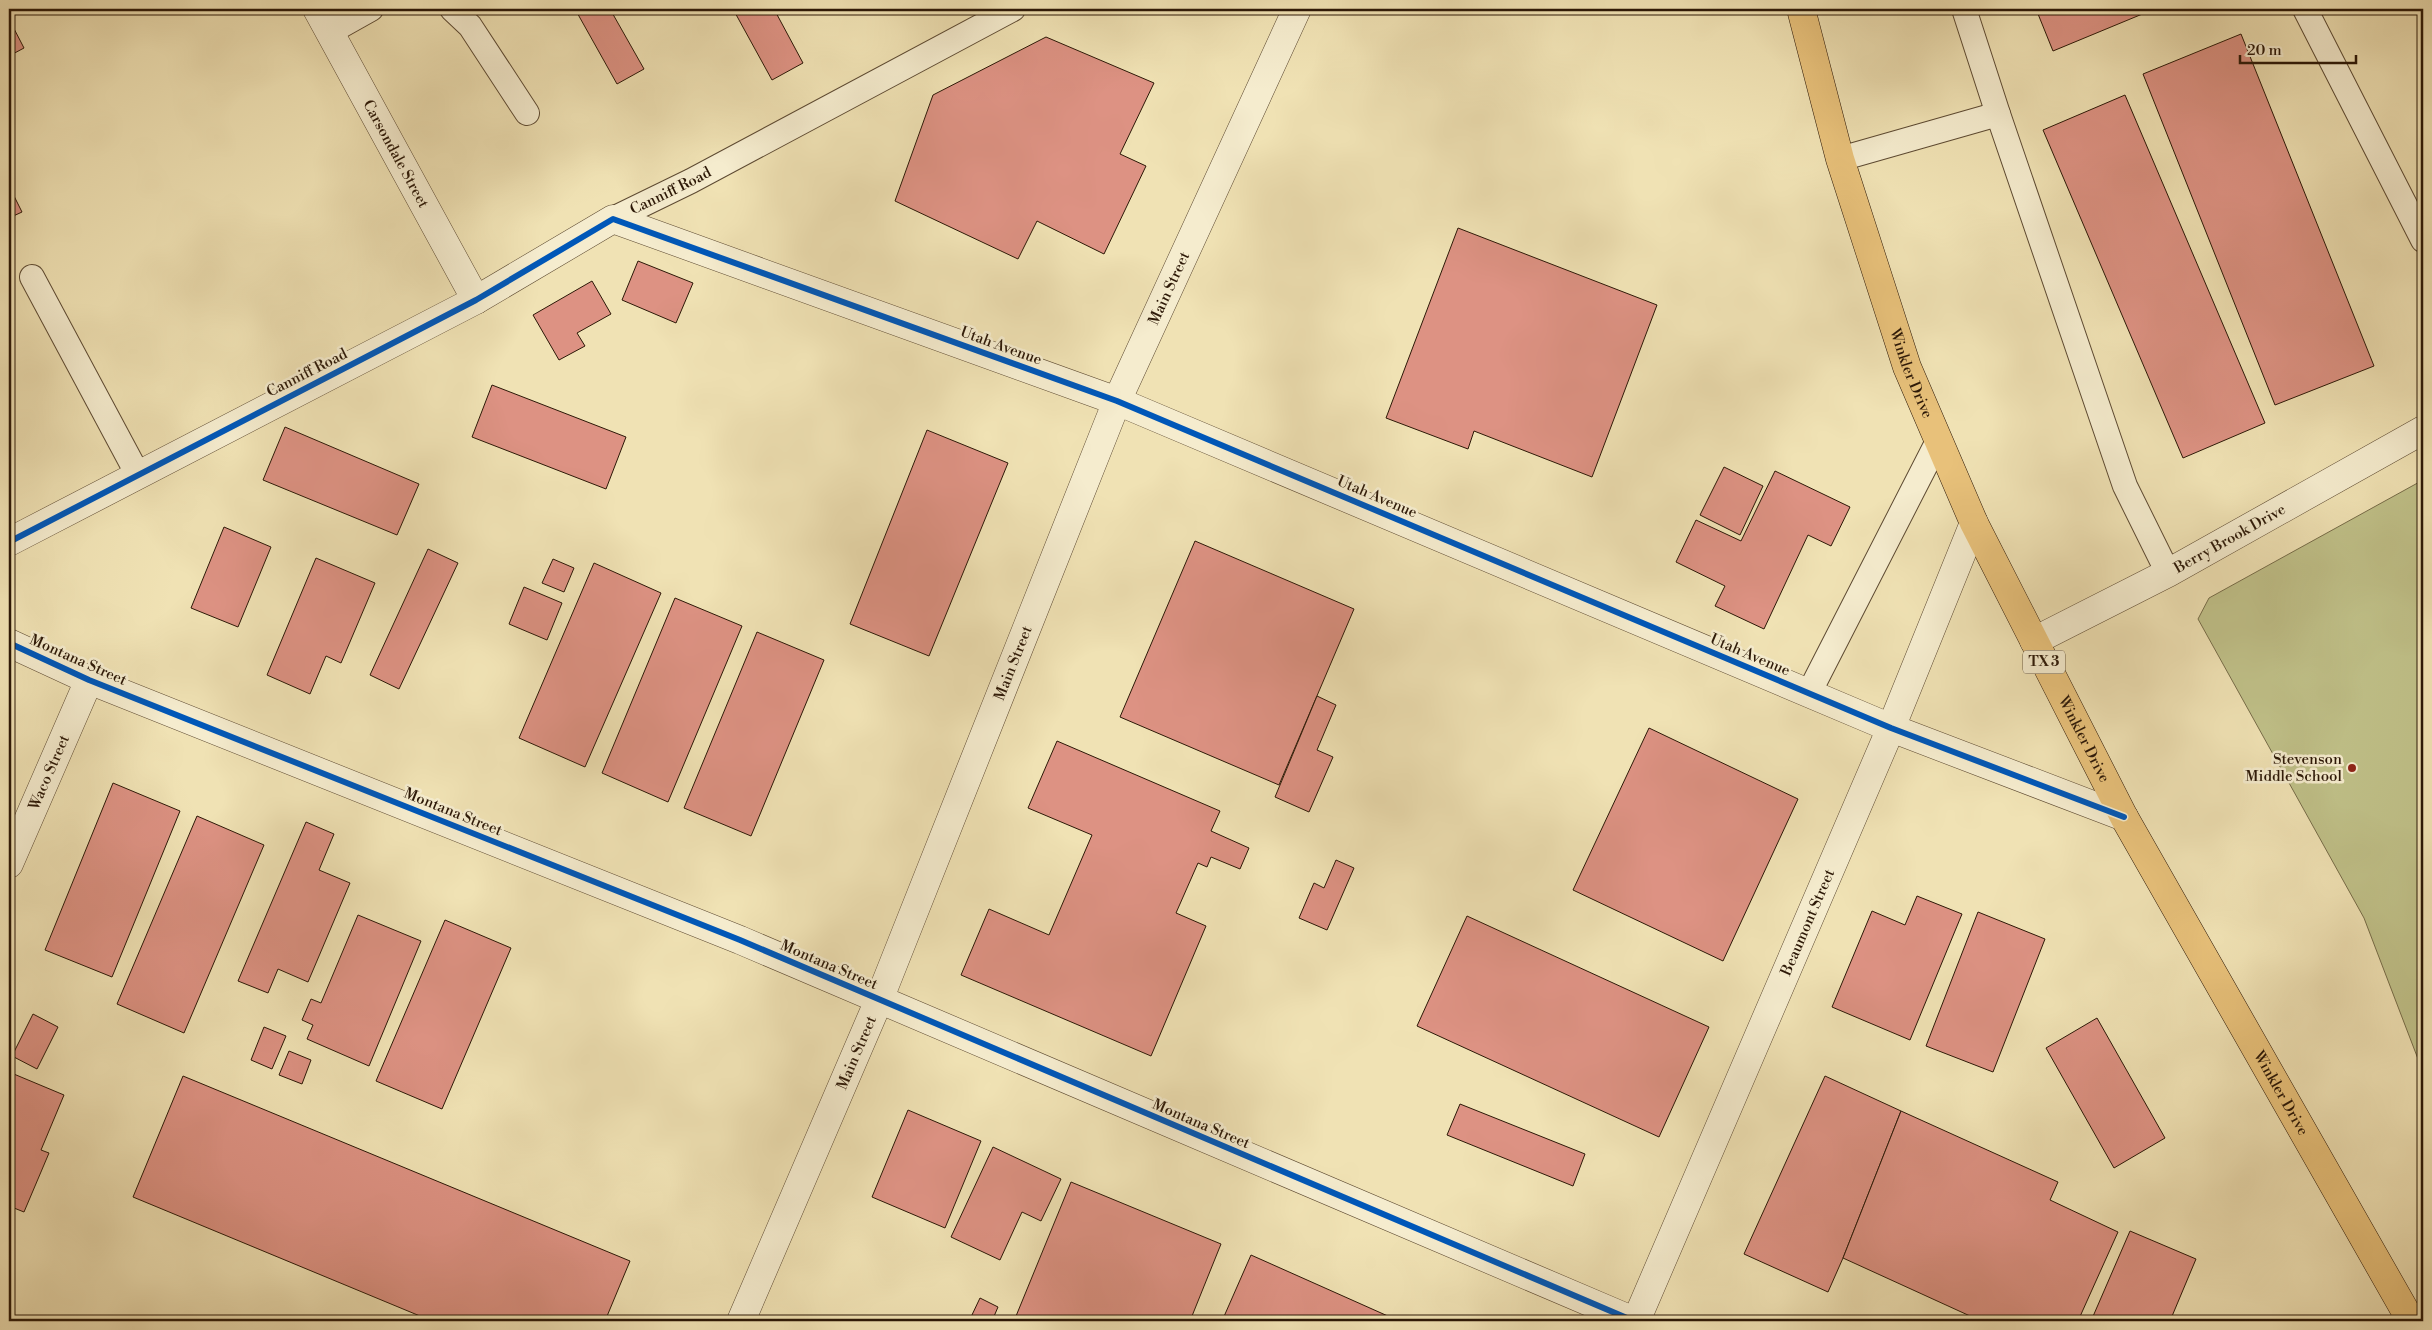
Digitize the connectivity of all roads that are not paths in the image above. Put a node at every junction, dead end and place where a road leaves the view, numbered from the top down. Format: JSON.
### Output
{"nodes":[{"id":1,"x":371,"y":9,"type":"edge"},
{"id":2,"x":452,"y":9,"type":"edge"},
{"id":3,"x":1013,"y":9,"type":"edge"},
{"id":4,"x":1297,"y":9,"type":"edge"},
{"id":5,"x":1801,"y":9,"type":"edge"},
{"id":6,"x":1964,"y":9,"type":"edge"},
{"id":7,"x":2305,"y":9,"type":"edge"},
{"id":8,"x":323,"y":20,"type":"edge"},
{"id":9,"x":527,"y":113,"type":"dead end"},
{"id":10,"x":1998,"y":114,"type":"junction"},
{"id":11,"x":1840,"y":159,"type":"junction"},
{"id":12,"x":613,"y":218,"type":"junction"},
{"id":13,"x":2423,"y":240,"type":"edge"},
{"id":14,"x":32,"y":276,"type":"dead end"},
{"id":15,"x":476,"y":300,"type":"junction"},
{"id":16,"x":1117,"y":401,"type":"junction"},
{"id":17,"x":2423,"y":430,"type":"edge"},
{"id":18,"x":1938,"y":441,"type":"junction"},
{"id":19,"x":138,"y":475,"type":"junction"},
{"id":20,"x":1974,"y":523,"type":"junction"},
{"id":21,"x":9,"y":542,"type":"edge"},
{"id":22,"x":2168,"y":572,"type":"junction"},
{"id":23,"x":2034,"y":641,"type":"junction"},
{"id":24,"x":9,"y":643,"type":"edge"},
{"id":25,"x":89,"y":680,"type":"junction"},
{"id":26,"x":1809,"y":693,"type":"junction"},
{"id":27,"x":1891,"y":728,"type":"junction"},
{"id":28,"x":2124,"y":817,"type":"junction"},
{"id":29,"x":9,"y":864,"type":"edge"},
{"id":30,"x":879,"y":1000,"type":"junction"},
{"id":31,"x":741,"y":1321,"type":"edge"},
{"id":32,"x":1635,"y":1321,"type":"edge"},
{"id":33,"x":2411,"y":1321,"type":"edge"}],
"edges":[{"from":1,"to":8,"type":"lane"},
{"from":2,"to":9,"type":"lane"},
{"from":3,"to":12,"type":"lane","name":"Canniff Road"},
{"from":4,"to":16,"type":"street","name":"Main Street"},
{"from":5,"to":11,"type":"main road","name":"Winkler Drive","number":"TX 3"},
{"from":6,"to":10,"type":"lane"},
{"from":7,"to":13,"type":"lane"},
{"from":8,"to":15,"type":"street","name":"Carsondale Street"},
{"from":10,"to":11,"type":"lane"},
{"from":10,"to":22,"type":"lane"},
{"from":11,"to":18,"type":"main road","name":"Winkler Drive","number":"TX 3"},
{"from":12,"to":15,"type":"street","name":"Canniff Road"},
{"from":12,"to":16,"type":"street","name":"Utah Avenue"},
{"from":14,"to":19,"type":"lane"},
{"from":15,"to":19,"type":"street","name":"Canniff Road"},
{"from":16,"to":26,"type":"street","name":"Utah Avenue"},
{"from":16,"to":30,"type":"street","name":"Main Street"},
{"from":17,"to":22,"type":"street","name":"Berry Brook Drive"},
{"from":18,"to":20,"type":"main road","name":"Winkler Drive","number":"TX 3"},
{"from":18,"to":26,"type":"lane"},
{"from":19,"to":21,"type":"street","name":"Canniff Road"},
{"from":20,"to":23,"type":"main road","name":"Winkler Drive","number":"TX 3"},
{"from":20,"to":27,"type":"street","name":"Beaumont Street"},
{"from":22,"to":23,"type":"street","name":"Berry Brook Drive"},
{"from":23,"to":28,"type":"main road","name":"Winkler Drive","number":"TX 3"},
{"from":24,"to":25,"type":"street","name":"Montana Street"},
{"from":25,"to":29,"type":"street","name":"Waco Street"},
{"from":25,"to":30,"type":"street","name":"Montana Street"},
{"from":26,"to":27,"type":"street","name":"Utah Avenue"},
{"from":27,"to":28,"type":"street","name":"Utah Avenue"},
{"from":27,"to":32,"type":"street","name":"Beaumont Street"},
{"from":28,"to":33,"type":"main road","name":"Winkler Drive","number":"TX 3"},
{"from":30,"to":31,"type":"street","name":"Main Street"},
{"from":30,"to":32,"type":"street","name":"Montana Street"}]}
